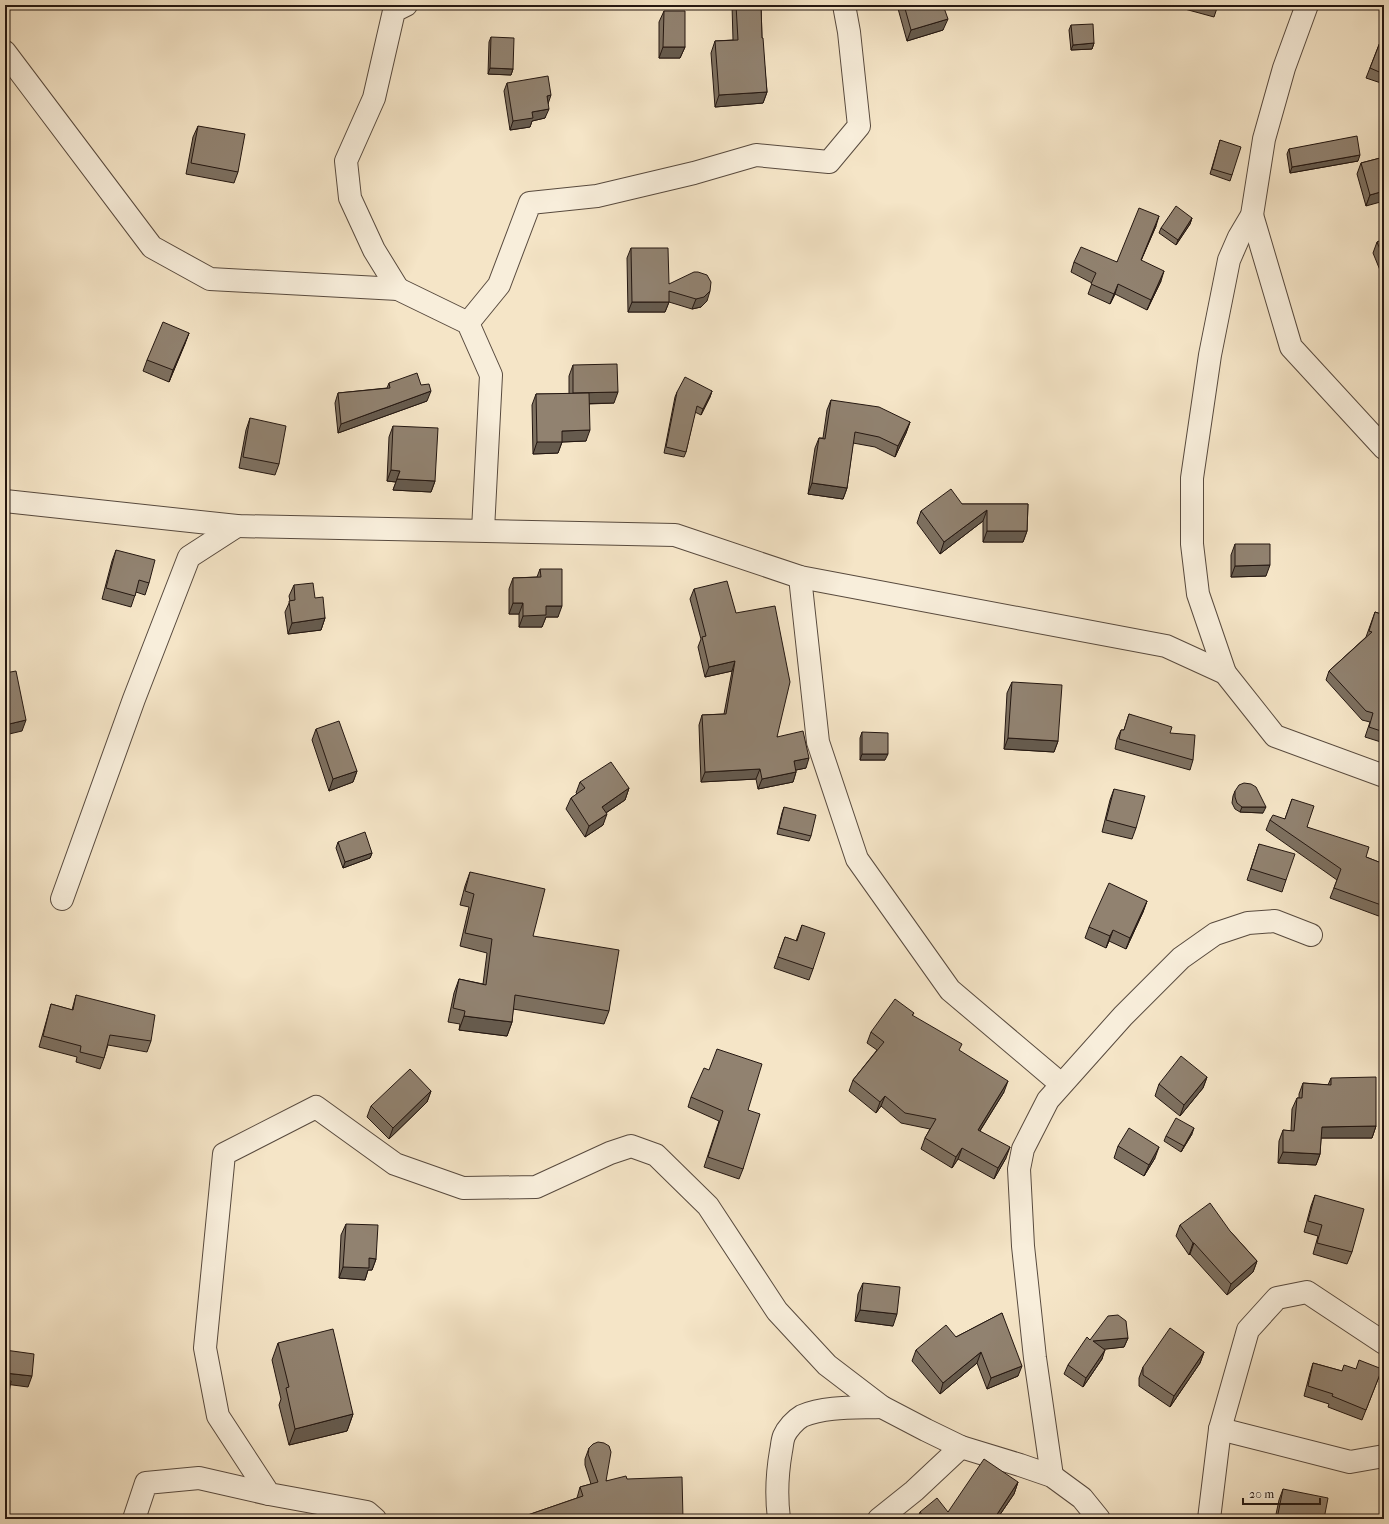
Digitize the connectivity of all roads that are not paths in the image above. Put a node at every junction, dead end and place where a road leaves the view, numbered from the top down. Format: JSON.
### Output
{"nodes":[{"id":1,"x":406,"y":5,"type":"edge"},
{"id":2,"x":844,"y":5,"type":"edge"},
{"id":3,"x":1307,"y":5,"type":"edge"},
{"id":4,"x":5,"y":52,"type":"edge"},
{"id":5,"x":1252,"y":215,"type":"junction"},
{"id":6,"x":398,"y":289,"type":"junction"},
{"id":7,"x":468,"y":323,"type":"junction"},
{"id":8,"x":1384,"y":448,"type":"edge"},
{"id":9,"x":5,"y":501,"type":"edge"},
{"id":10,"x":236,"y":526,"type":"junction"},
{"id":11,"x":483,"y":530,"type":"junction"},
{"id":12,"x":800,"y":577,"type":"junction"},
{"id":13,"x":1225,"y":673,"type":"junction"},
{"id":14,"x":1384,"y":776,"type":"edge"},
{"id":15,"x":62,"y":899,"type":"dead end"},
{"id":16,"x":1311,"y":935,"type":"dead end"},
{"id":17,"x":1061,"y":1084,"type":"junction"},
{"id":18,"x":1384,"y":1343,"type":"edge"},
{"id":19,"x":882,"y":1406,"type":"junction"},
{"id":20,"x":1220,"y":1430,"type":"junction"},
{"id":21,"x":961,"y":1447,"type":"junction"},
{"id":22,"x":1384,"y":1456,"type":"edge"},
{"id":23,"x":1052,"y":1476,"type":"junction"},
{"id":24,"x":268,"y":1494,"type":"junction"},
{"id":25,"x":134,"y":1519,"type":"edge"},
{"id":26,"x":375,"y":1519,"type":"edge"},
{"id":27,"x":779,"y":1519,"type":"edge"},
{"id":28,"x":879,"y":1519,"type":"edge"},
{"id":29,"x":1099,"y":1519,"type":"edge"},
{"id":30,"x":1209,"y":1519,"type":"edge"}],
"edges":[{"from":1,"to":6,"type":"street"},
{"from":2,"to":7,"type":"street"},
{"from":3,"to":5,"type":"street"},
{"from":4,"to":6,"type":"street"},
{"from":5,"to":8,"type":"street"},
{"from":5,"to":13,"type":"street"},
{"from":6,"to":7,"type":"street"},
{"from":7,"to":11,"type":"street"},
{"from":9,"to":10,"type":"street"},
{"from":10,"to":11,"type":"street"},
{"from":10,"to":15,"type":"street"},
{"from":11,"to":12,"type":"street"},
{"from":12,"to":13,"type":"street"},
{"from":12,"to":17,"type":"street"},
{"from":13,"to":14,"type":"street"},
{"from":16,"to":17,"type":"street"},
{"from":17,"to":23,"type":"street"},
{"from":18,"to":20,"type":"street"},
{"from":19,"to":21,"type":"street"},
{"from":19,"to":24,"type":"street"},
{"from":19,"to":27,"type":"street"},
{"from":20,"to":22,"type":"street"},
{"from":20,"to":30,"type":"street"},
{"from":21,"to":23,"type":"street"},
{"from":21,"to":28,"type":"street"},
{"from":23,"to":29,"type":"street"},
{"from":24,"to":25,"type":"street"},
{"from":24,"to":26,"type":"street"}]}
